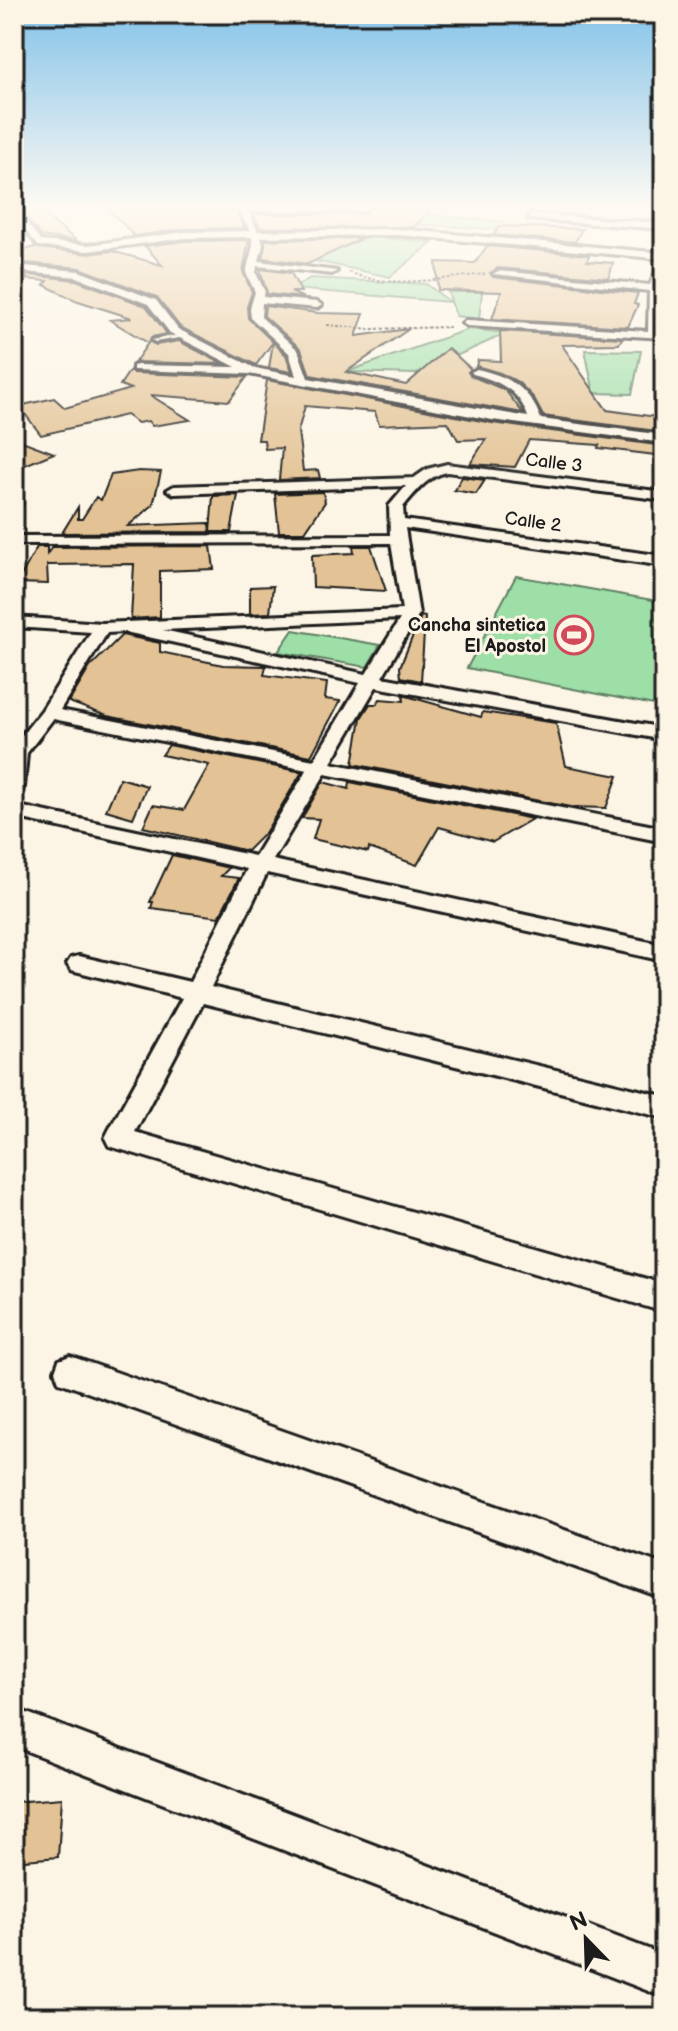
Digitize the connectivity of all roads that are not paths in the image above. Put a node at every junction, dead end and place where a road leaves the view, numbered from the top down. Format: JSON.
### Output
{"nodes":[{"id":1,"x":152,"y":302,"type":"edge"},
{"id":2,"x":257,"y":302,"type":"edge"},
{"id":3,"x":278,"y":302,"type":"edge"},
{"id":4,"x":659,"y":302,"type":"edge"},
{"id":5,"x":317,"y":305,"type":"dead end"},
{"id":6,"x":467,"y":323,"type":"road end"},
{"id":7,"x":658,"y":334,"type":"edge"},
{"id":8,"x":183,"y":336,"type":"junction"},
{"id":9,"x":155,"y":340,"type":"dead end"},
{"id":10,"x":137,"y":368,"type":"dead end"},
{"id":11,"x":252,"y":371,"type":"junction"},
{"id":12,"x":477,"y":372,"type":"dead end"},
{"id":13,"x":303,"y":380,"type":"junction"},
{"id":14,"x":535,"y":419,"type":"junction"},
{"id":15,"x":664,"y":439,"type":"edge"},
{"id":16,"x":417,"y":482,"type":"junction"},
{"id":17,"x":174,"y":490,"type":"dead end"},
{"id":18,"x":14,"y":496,"type":"edge"},
{"id":19,"x":664,"y":496,"type":"edge"},
{"id":20,"x":14,"y":505,"type":"edge"},
{"id":21,"x":398,"y":531,"type":"junction"},
{"id":22,"x":14,"y":540,"type":"edge"},
{"id":23,"x":664,"y":561,"type":"edge"},
{"id":24,"x":411,"y":614,"type":"junction"},
{"id":25,"x":14,"y":622,"type":"edge"},
{"id":26,"x":125,"y":627,"type":"junction"},
{"id":27,"x":102,"y":628,"type":"junction"},
{"id":28,"x":369,"y":680,"type":"junction"},
{"id":29,"x":49,"y":713,"type":"junction"},
{"id":30,"x":664,"y":734,"type":"edge"},
{"id":31,"x":321,"y":768,"type":"junction"},
{"id":32,"x":14,"y":787,"type":"edge"},
{"id":33,"x":14,"y":811,"type":"edge"},
{"id":34,"x":664,"y":835,"type":"edge"},
{"id":35,"x":260,"y":865,"type":"junction"},
{"id":36,"x":664,"y":953,"type":"edge"},
{"id":37,"x":79,"y":964,"type":"dead end"},
{"id":38,"x":196,"y":994,"type":"junction"},
{"id":39,"x":664,"y":1107,"type":"edge"},
{"id":40,"x":664,"y":1298,"type":"edge"},
{"id":41,"x":70,"y":1371,"type":"dead end"},
{"id":42,"x":664,"y":1582,"type":"edge"},
{"id":43,"x":14,"y":1727,"type":"edge"},
{"id":44,"x":664,"y":1976,"type":"edge"}],
"edges":[{"from":1,"to":8,"type":"street"},
{"from":2,"to":13,"type":"street"},
{"from":3,"to":5,"type":"street"},
{"from":4,"to":7,"type":"street"},
{"from":6,"to":7,"type":"street"},
{"from":8,"to":9,"type":"lane"},
{"from":8,"to":11,"type":"street"},
{"from":10,"to":11,"type":"street"},
{"from":11,"to":13,"type":"street"},
{"from":12,"to":14,"type":"street"},
{"from":13,"to":14,"type":"street"},
{"from":14,"to":15,"type":"street"},
{"from":16,"to":17,"type":"street"},
{"from":16,"to":19,"type":"street","name":"Calle 3"},
{"from":16,"to":21,"type":"street"},
{"from":18,"to":20,"type":"street"},
{"from":21,"to":22,"type":"street","name":"Calle 2"},
{"from":21,"to":23,"type":"street","name":"Calle 2"},
{"from":21,"to":24,"type":"street"},
{"from":24,"to":26,"type":"street"},
{"from":24,"to":28,"type":"street"},
{"from":25,"to":27,"type":"street"},
{"from":26,"to":27,"type":"street"},
{"from":26,"to":28,"type":"street"},
{"from":27,"to":29,"type":"street"},
{"from":28,"to":30,"type":"street"},
{"from":28,"to":31,"type":"street"},
{"from":29,"to":31,"type":"street"},
{"from":29,"to":32,"type":"street"},
{"from":31,"to":34,"type":"street"},
{"from":31,"to":35,"type":"street"},
{"from":33,"to":35,"type":"street"},
{"from":35,"to":36,"type":"street"},
{"from":35,"to":38,"type":"street"},
{"from":37,"to":38,"type":"street"},
{"from":38,"to":39,"type":"street"},
{"from":38,"to":40,"type":"street"},
{"from":41,"to":42,"type":"street"},
{"from":43,"to":44,"type":"street"}]}
